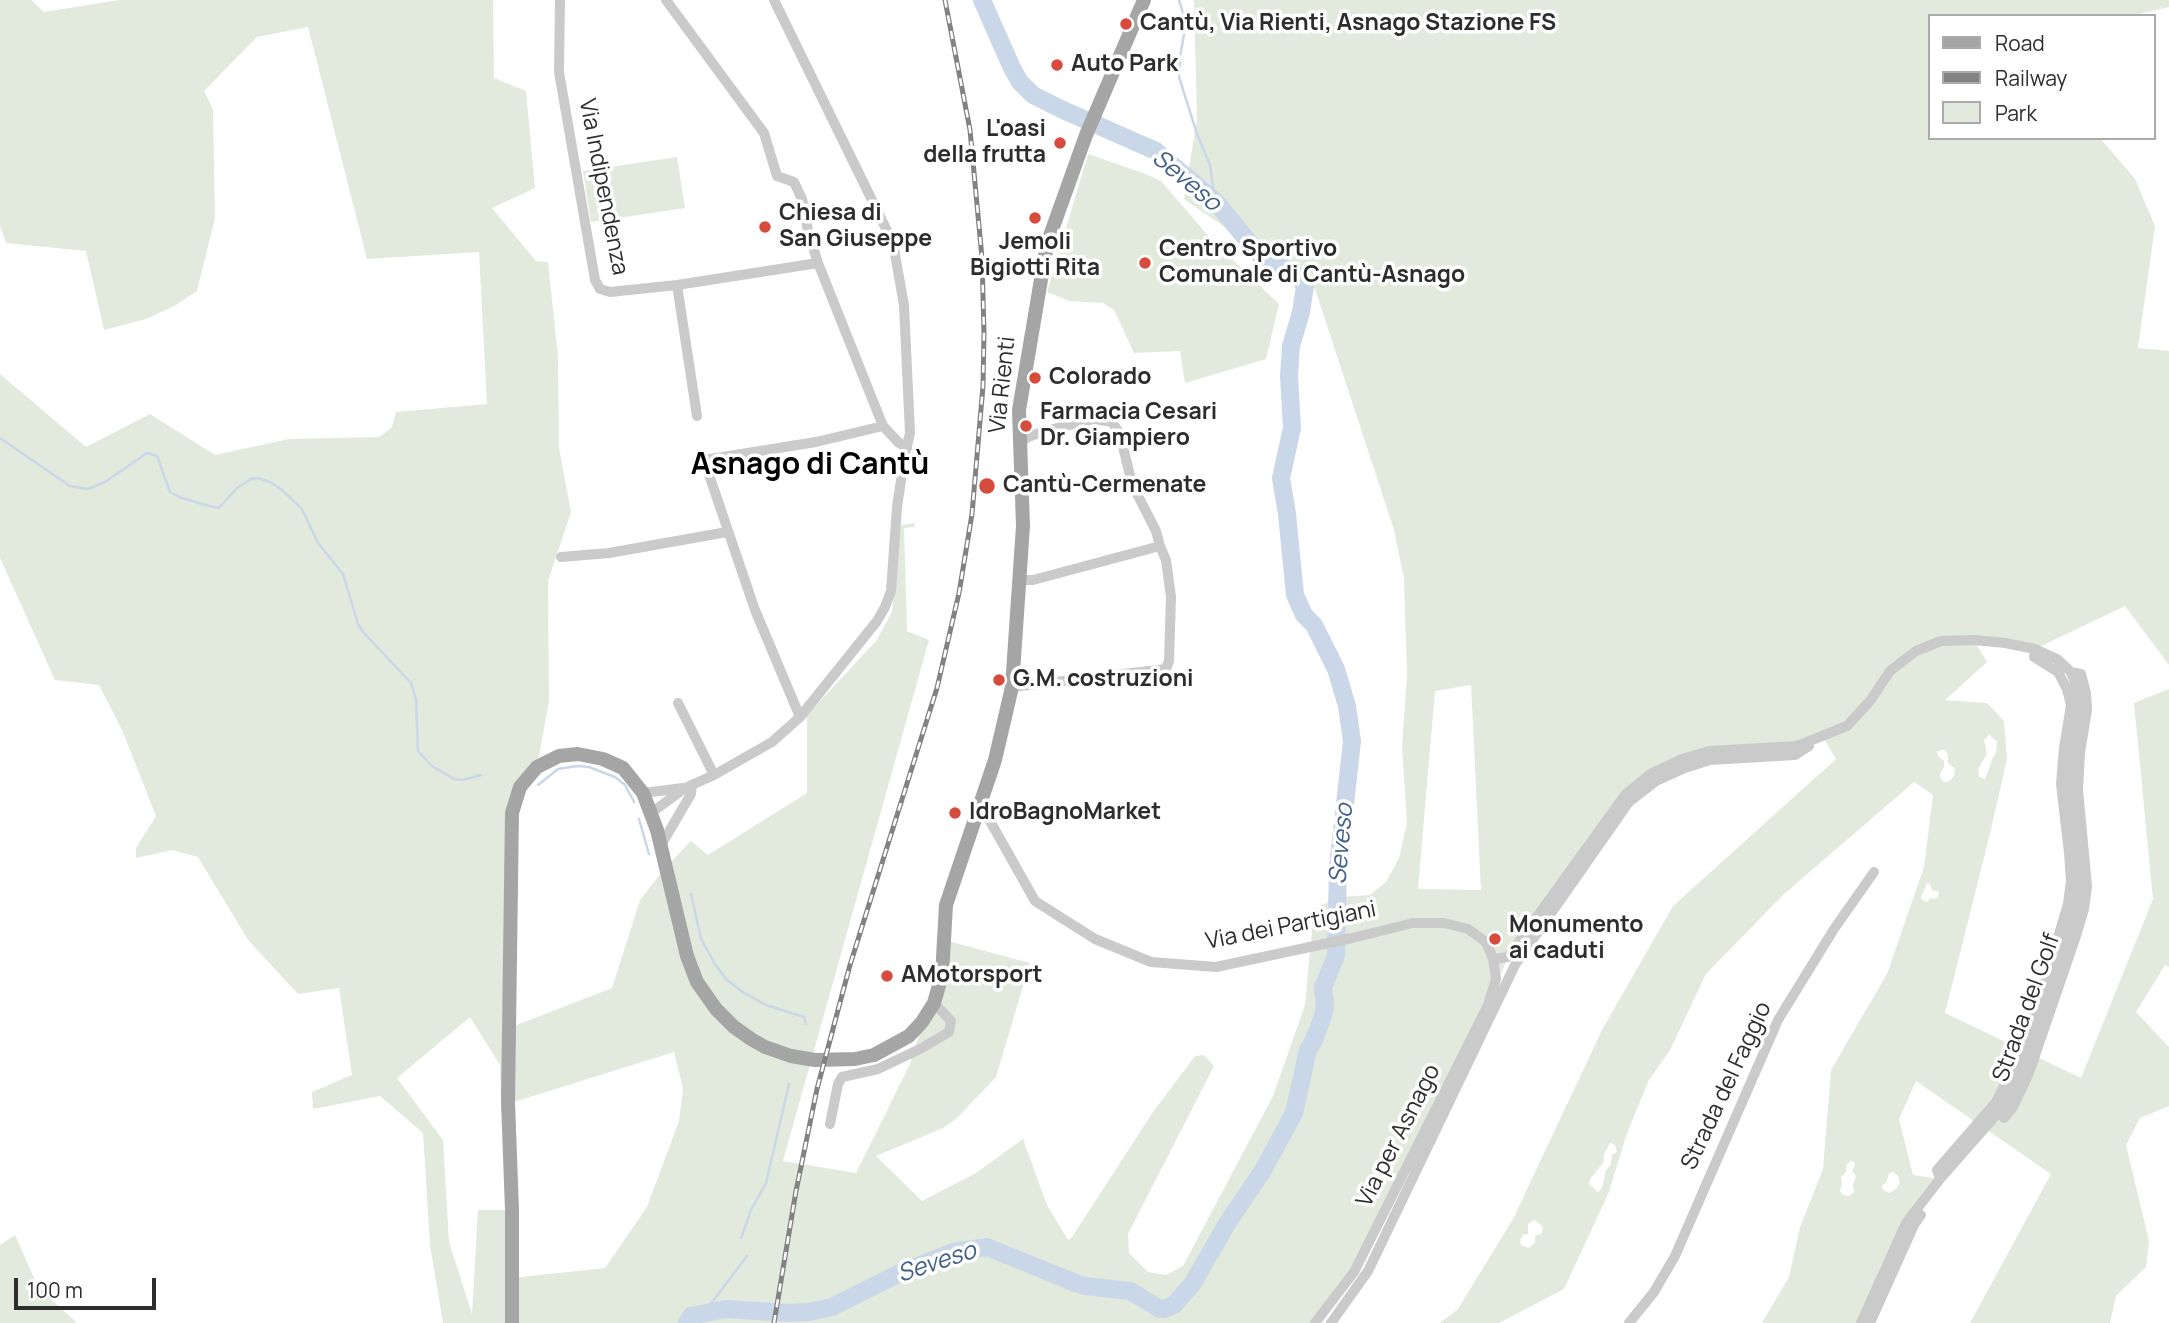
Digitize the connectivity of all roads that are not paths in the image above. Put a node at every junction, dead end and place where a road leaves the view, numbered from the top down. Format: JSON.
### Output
{"nodes":[{"id":1,"x":560,"y":0,"type":"edge"},
{"id":2,"x":666,"y":0,"type":"edge"},
{"id":3,"x":774,"y":0,"type":"edge"},
{"id":4,"x":1144,"y":0,"type":"edge"},
{"id":5,"x":818,"y":263,"type":"junction"},
{"id":6,"x":677,"y":285,"type":"junction"},
{"id":7,"x":697,"y":416,"type":"dead end"},
{"id":8,"x":883,"y":426,"type":"junction"},
{"id":9,"x":1019,"y":443,"type":"junction"},
{"id":10,"x":907,"y":448,"type":"junction"},
{"id":11,"x":727,"y":532,"type":"junction"},
{"id":12,"x":1160,"y":546,"type":"junction"},
{"id":13,"x":561,"y":556,"type":"dead end"},
{"id":14,"x":1020,"y":580,"type":"junction"},
{"id":15,"x":2035,"y":649,"type":"junction"},
{"id":16,"x":2071,"y":673,"type":"junction"},
{"id":17,"x":1012,"y":687,"type":"junction"},
{"id":18,"x":678,"y":703,"type":"dead end"},
{"id":19,"x":800,"y":717,"type":"junction"},
{"id":20,"x":1823,"y":737,"type":"junction"},
{"id":21,"x":714,"y":775,"type":"junction"},
{"id":22,"x":689,"y":786,"type":"junction"},
{"id":23,"x":643,"y":793,"type":"junction"},
{"id":24,"x":978,"y":811,"type":"junction"},
{"id":25,"x":651,"y":813,"type":"junction"},
{"id":26,"x":660,"y":848,"type":"junction"},
{"id":27,"x":1874,"y":872,"type":"dead end"},
{"id":28,"x":1493,"y":958,"type":"junction"},
{"id":29,"x":934,"y":1003,"type":"junction"},
{"id":30,"x":830,"y":1124,"type":"dead end"},
{"id":31,"x":1940,"y":1179,"type":"junction"},
{"id":32,"x":512,"y":1323,"type":"edge"},
{"id":33,"x":1315,"y":1323,"type":"edge"},
{"id":34,"x":1331,"y":1323,"type":"edge"},
{"id":35,"x":1629,"y":1323,"type":"edge"},
{"id":36,"x":1861,"y":1323,"type":"edge"},
{"id":37,"x":1870,"y":1323,"type":"edge"}],
"edges":[{"from":1,"to":6,"type":"street","name":"Via Indipendenza"},
{"from":2,"to":5,"type":"street"},
{"from":3,"to":10,"type":"street"},
{"from":4,"to":9,"type":"main road","name":"Via Rienti"},
{"from":5,"to":6,"type":"street","name":"Via Indipendenza"},
{"from":5,"to":8,"type":"street"},
{"from":6,"to":7,"type":"street"},
{"from":8,"to":10,"type":"street"},
{"from":8,"to":11,"type":"street"},
{"from":9,"to":12,"type":"street"},
{"from":9,"to":14,"type":"main road","name":"Via Rienti"},
{"from":10,"to":19,"type":"street"},
{"from":11,"to":13,"type":"street"},
{"from":11,"to":19,"type":"street"},
{"from":12,"to":14,"type":"street"},
{"from":12,"to":17,"type":"street"},
{"from":14,"to":17,"type":"main road","name":"Via Rienti"},
{"from":15,"to":16,"type":"street","name":"Strada del Golf"},
{"from":15,"to":20,"type":"street","name":"Strada del Golf"},
{"from":15,"to":31,"type":"street","name":"Strada del Golf"},
{"from":16,"to":31,"type":"street","name":"Strada del Golf"},
{"from":16,"to":37,"type":"street","name":"Strada del Golf"},
{"from":17,"to":24,"type":"main road","name":"Via Rienti"},
{"from":18,"to":21,"type":"street"},
{"from":19,"to":21,"type":"street"},
{"from":20,"to":28,"type":"street","name":"Strada del Golf"},
{"from":20,"to":34,"type":"street","name":"Strada del Golf"},
{"from":21,"to":22,"type":"street"},
{"from":22,"to":23,"type":"street"},
{"from":22,"to":25,"type":"street"},
{"from":22,"to":26,"type":"street"},
{"from":23,"to":25,"type":"main road"},
{"from":23,"to":32,"type":"main road"},
{"from":24,"to":28,"type":"street","name":"Via dei Partigiani"},
{"from":24,"to":29,"type":"main road","name":"Via Rienti"},
{"from":25,"to":26,"type":"main road"},
{"from":26,"to":29,"type":"main road"},
{"from":27,"to":35,"type":"street","name":"Strada del Faggio"},
{"from":28,"to":33,"type":"street","name":"Via per Asnago"},
{"from":29,"to":30,"type":"street"},
{"from":31,"to":36,"type":"street","name":"Strada del Golf"}]}
